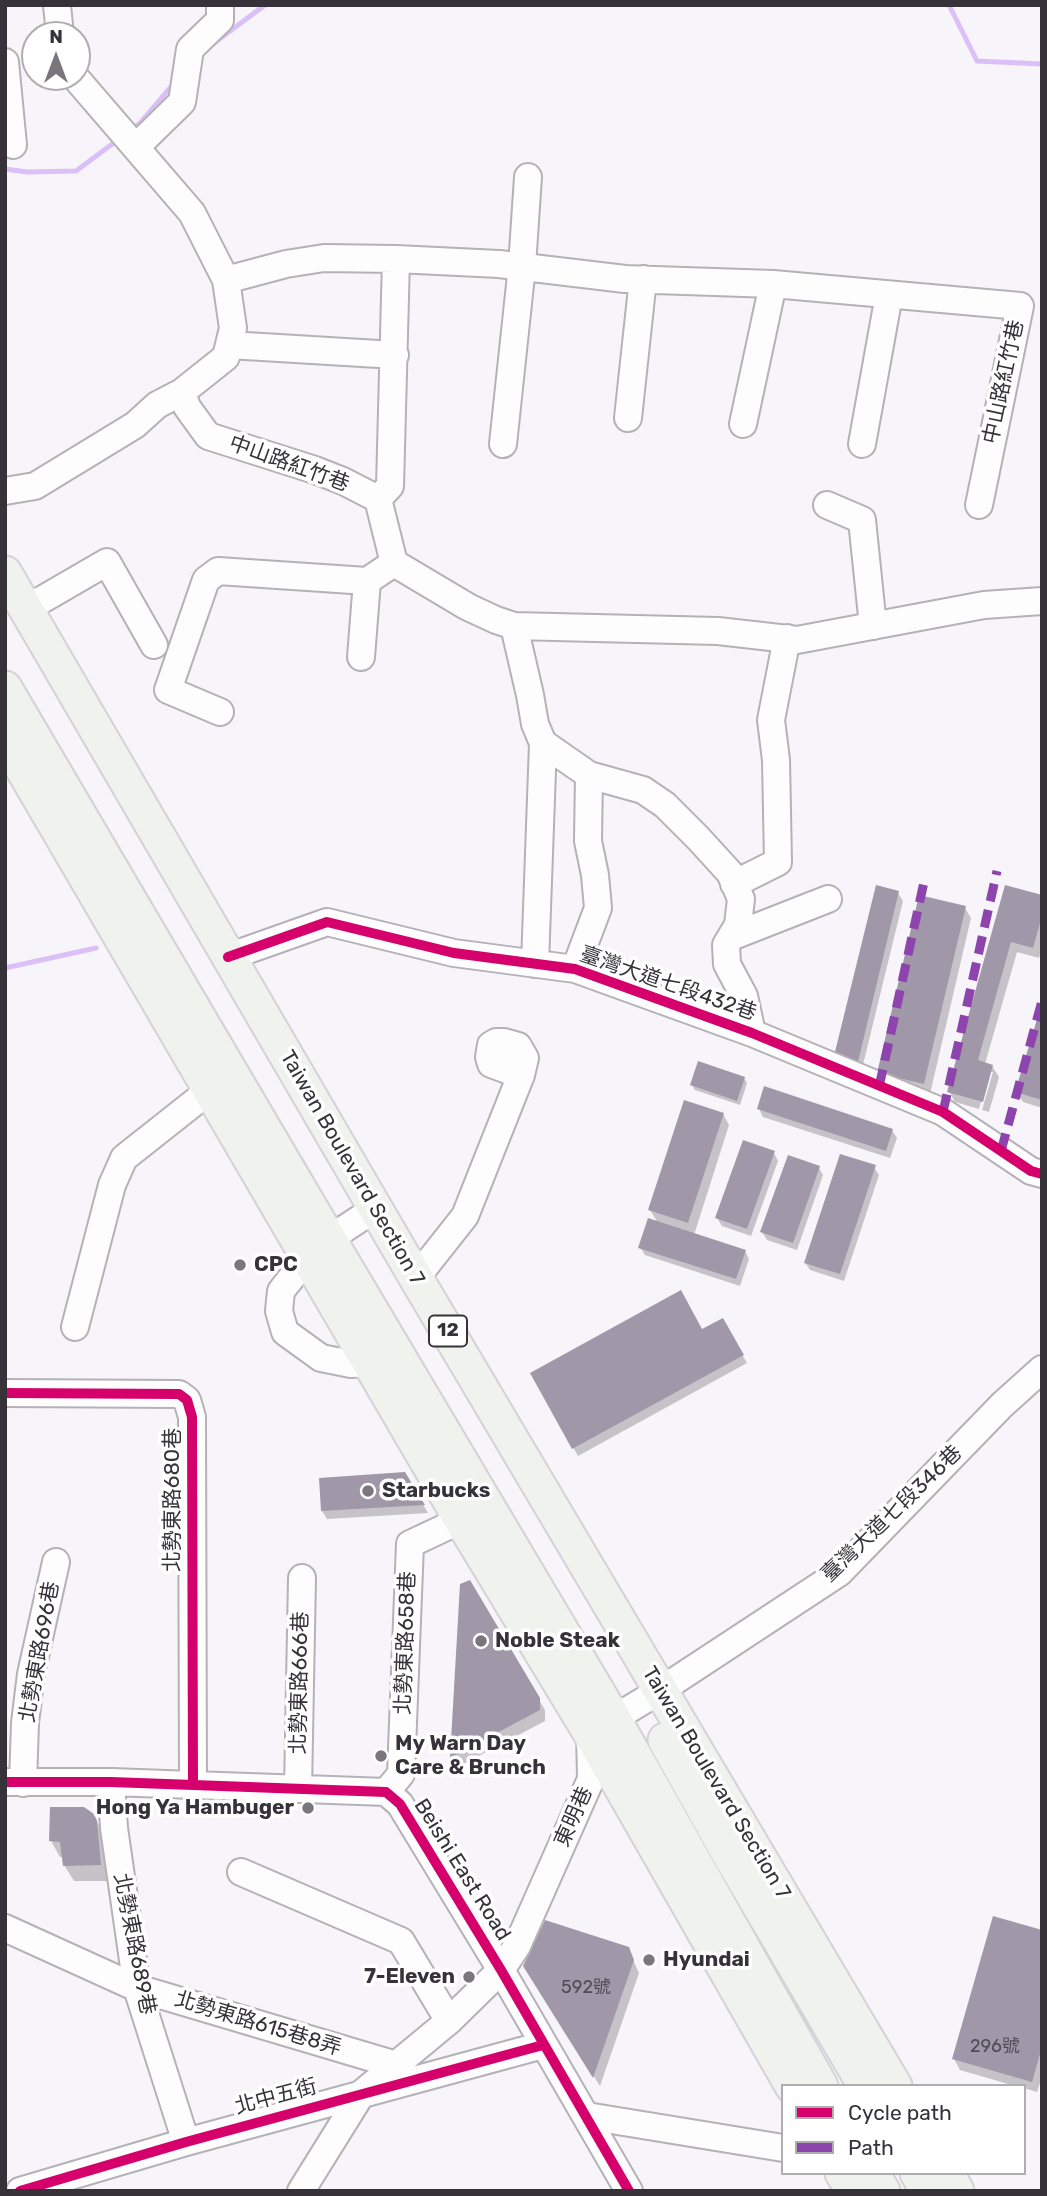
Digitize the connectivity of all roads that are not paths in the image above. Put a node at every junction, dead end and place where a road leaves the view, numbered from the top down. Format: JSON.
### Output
{"nodes":[{"id":1,"x":220,"y":5,"type":"edge"},
{"id":2,"x":5,"y":62,"type":"edge"},
{"id":3,"x":87,"y":91,"type":"edge"},
{"id":4,"x":132,"y":142,"type":"junction"},
{"id":5,"x":13,"y":145,"type":"dead end"},
{"id":6,"x":528,"y":177,"type":"dead end"},
{"id":7,"x":396,"y":259,"type":"junction"},
{"id":8,"x":522,"y":266,"type":"junction"},
{"id":9,"x":643,"y":279,"type":"junction"},
{"id":10,"x":226,"y":280,"type":"junction"},
{"id":11,"x":773,"y":284,"type":"junction"},
{"id":12,"x":890,"y":295,"type":"junction"},
{"id":13,"x":229,"y":345,"type":"junction"},
{"id":14,"x":395,"y":355,"type":"junction"},
{"id":15,"x":182,"y":392,"type":"junction"},
{"id":16,"x":628,"y":418,"type":"dead end"},
{"id":17,"x":743,"y":424,"type":"dead end"},
{"id":18,"x":503,"y":444,"type":"dead end"},
{"id":19,"x":862,"y":444,"type":"dead end"},
{"id":20,"x":5,"y":491,"type":"edge"},
{"id":21,"x":378,"y":499,"type":"junction"},
{"id":22,"x":827,"y":505,"type":"dead end"},
{"id":23,"x":979,"y":505,"type":"dead end"},
{"id":24,"x":394,"y":563,"type":"junction"},
{"id":25,"x":5,"y":573,"type":"edge"},
{"id":26,"x":367,"y":581,"type":"junction"},
{"id":27,"x":1042,"y":601,"type":"edge"},
{"id":28,"x":15,"y":614,"type":"edge"},
{"id":29,"x":514,"y":626,"type":"junction"},
{"id":30,"x":873,"y":626,"type":"junction"},
{"id":31,"x":787,"y":638,"type":"junction"},
{"id":32,"x":154,"y":645,"type":"dead end"},
{"id":33,"x":361,"y":657,"type":"dead end"},
{"id":34,"x":5,"y":688,"type":"edge"},
{"id":35,"x":220,"y":712,"type":"dead end"},
{"id":36,"x":5,"y":739,"type":"edge"},
{"id":37,"x":543,"y":744,"type":"junction"},
{"id":38,"x":589,"y":775,"type":"junction"},
{"id":39,"x":734,"y":884,"type":"junction"},
{"id":40,"x":828,"y":899,"type":"dead end"},
{"id":41,"x":731,"y":937,"type":"junction"},
{"id":42,"x":228,"y":957,"type":"junction"},
{"id":43,"x":535,"y":964,"type":"junction"},
{"id":44,"x":575,"y":969,"type":"junction"},
{"id":45,"x":752,"y":1033,"type":"junction"},
{"id":46,"x":522,"y":1075,"type":"dead end"},
{"id":47,"x":211,"y":1090,"type":"junction"},
{"id":48,"x":1038,"y":1169,"type":"edge"},
{"id":49,"x":367,"y":1213,"type":"junction"},
{"id":50,"x":319,"y":1248,"type":"junction"},
{"id":51,"x":416,"y":1278,"type":"junction"},
{"id":52,"x":75,"y":1327,"type":"dead end"},
{"id":53,"x":382,"y":1356,"type":"junction"},
{"id":54,"x":1042,"y":1369,"type":"edge"},
{"id":55,"x":5,"y":1392,"type":"edge"},
{"id":56,"x":461,"y":1520,"type":"junction"},
{"id":57,"x":56,"y":1562,"type":"dead end"},
{"id":58,"x":302,"y":1578,"type":"dead end"},
{"id":59,"x":652,"y":1696,"type":"junction"},
{"id":60,"x":602,"y":1726,"type":"junction"},
{"id":61,"x":111,"y":1782,"type":"junction"},
{"id":62,"x":14,"y":1783,"type":"edge"},
{"id":63,"x":193,"y":1784,"type":"junction"},
{"id":64,"x":298,"y":1788,"type":"junction"},
{"id":65,"x":386,"y":1792,"type":"junction"},
{"id":66,"x":241,"y":1872,"type":"dead end"},
{"id":67,"x":5,"y":1928,"type":"edge"},
{"id":68,"x":500,"y":1970,"type":"junction"},
{"id":69,"x":137,"y":1987,"type":"junction"},
{"id":70,"x":449,"y":2021,"type":"junction"},
{"id":71,"x":543,"y":2045,"type":"junction"},
{"id":72,"x":396,"y":2065,"type":"junction"},
{"id":73,"x":791,"y":2084,"type":"edge"},
{"id":74,"x":820,"y":2084,"type":"edge"},
{"id":75,"x":864,"y":2084,"type":"edge"},
{"id":76,"x":894,"y":2084,"type":"edge"},
{"id":77,"x":362,"y":2093,"type":"junction"},
{"id":78,"x":587,"y":2116,"type":"junction"},
{"id":79,"x":186,"y":2142,"type":"junction"},
{"id":80,"x":781,"y":2148,"type":"edge"},
{"id":81,"x":843,"y":2175,"type":"edge"},
{"id":82,"x":873,"y":2175,"type":"edge"},
{"id":83,"x":918,"y":2175,"type":"edge"},
{"id":84,"x":948,"y":2175,"type":"edge"},
{"id":85,"x":5,"y":2189,"type":"edge"},
{"id":86,"x":14,"y":2191,"type":"edge"},
{"id":87,"x":20,"y":2191,"type":"edge"},
{"id":88,"x":301,"y":2191,"type":"edge"},
{"id":89,"x":629,"y":2191,"type":"edge"},
{"id":90,"x":853,"y":2191,"type":"edge"},
{"id":91,"x":883,"y":2191,"type":"edge"},
{"id":92,"x":927,"y":2191,"type":"edge"},
{"id":93,"x":957,"y":2191,"type":"edge"}],
"edges":[{"from":1,"to":4,"type":"street"},
{"from":2,"to":5,"type":"street"},
{"from":3,"to":4,"type":"street"},
{"from":4,"to":10,"type":"street"},
{"from":6,"to":8,"type":"street"},
{"from":7,"to":8,"type":"street","name":"中山路紅竹巷"},
{"from":7,"to":10,"type":"street","name":"中山路紅竹巷"},
{"from":7,"to":14,"type":"street"},
{"from":8,"to":9,"type":"street","name":"中山路紅竹巷"},
{"from":8,"to":18,"type":"street"},
{"from":9,"to":11,"type":"street","name":"中山路紅竹巷"},
{"from":9,"to":16,"type":"street"},
{"from":10,"to":13,"type":"street"},
{"from":11,"to":12,"type":"street","name":"中山路紅竹巷"},
{"from":11,"to":17,"type":"street"},
{"from":12,"to":19,"type":"street"},
{"from":12,"to":23,"type":"street","name":"中山路紅竹巷"},
{"from":13,"to":14,"type":"street"},
{"from":13,"to":15,"type":"street"},
{"from":14,"to":21,"type":"street"},
{"from":15,"to":20,"type":"street"},
{"from":15,"to":21,"type":"street","name":"中山路紅竹巷"},
{"from":21,"to":24,"type":"street"},
{"from":22,"to":30,"type":"street"},
{"from":24,"to":26,"type":"street"},
{"from":24,"to":29,"type":"street"},
{"from":25,"to":28,"type":"main road","name":"Taiwan Boulevard Section 7","number":"12"},
{"from":26,"to":33,"type":"street"},
{"from":26,"to":35,"type":"street"},
{"from":27,"to":30,"type":"street"},
{"from":28,"to":32,"type":"street"},
{"from":28,"to":42,"type":"main road","name":"Taiwan Boulevard Section 7","number":"12"},
{"from":28,"to":49,"type":"main road","name":"Taiwan Boulevard Section 7","number":"12"},
{"from":29,"to":31,"type":"street"},
{"from":29,"to":37,"type":"street"},
{"from":30,"to":31,"type":"street"},
{"from":31,"to":39,"type":"street"},
{"from":34,"to":50,"type":"main road","number":"12"},
{"from":36,"to":47,"type":"main road","number":"12"},
{"from":37,"to":38,"type":"street"},
{"from":37,"to":43,"type":"street"},
{"from":38,"to":39,"type":"street"},
{"from":38,"to":44,"type":"street"},
{"from":39,"to":41,"type":"street"},
{"from":40,"to":41,"type":"street"},
{"from":41,"to":45,"type":"street"},
{"from":42,"to":43,"type":"street","name":"臺灣大道七段432巷"},
{"from":42,"to":49,"type":"main road","name":"Taiwan Boulevard Section 7","number":"12"},
{"from":43,"to":44,"type":"street","name":"臺灣大道七段432巷"},
{"from":44,"to":45,"type":"street","name":"臺灣大道七段432巷"},
{"from":45,"to":48,"type":"street","name":"臺灣大道七段432巷"},
{"from":46,"to":51,"type":"street"},
{"from":47,"to":50,"type":"main road","number":"12"},
{"from":47,"to":52,"type":"street"},
{"from":49,"to":50,"type":"street"},
{"from":49,"to":51,"type":"main road","name":"Taiwan Boulevard Section 7","number":"12"},
{"from":49,"to":59,"type":"main road","name":"Taiwan Boulevard Section 7","number":"12"},
{"from":50,"to":53,"type":"main road","number":"12"},
{"from":50,"to":53,"type":"street"},
{"from":51,"to":59,"type":"main road","name":"Taiwan Boulevard Section 7","number":"12"},
{"from":53,"to":56,"type":"main road","number":"12"},
{"from":53,"to":60,"type":"main road","number":"12"},
{"from":54,"to":59,"type":"street","name":"臺灣大道七段346巷"},
{"from":55,"to":63,"type":"street","name":"北勢東路680巷"},
{"from":56,"to":60,"type":"main road","number":"12"},
{"from":56,"to":65,"type":"street","name":"北勢東路658巷"},
{"from":57,"to":62,"type":"street","name":"北勢東路696巷"},
{"from":58,"to":64,"type":"street","name":"北勢東路666巷"},
{"from":59,"to":60,"type":"street"},
{"from":59,"to":75,"type":"main road","name":"Taiwan Boulevard Section 7","number":"12"},
{"from":59,"to":76,"type":"main road","name":"Taiwan Boulevard Section 7","number":"12"},
{"from":60,"to":68,"type":"street","name":"東明巷"},
{"from":60,"to":73,"type":"main road","number":"12"},
{"from":60,"to":74,"type":"main road","number":"12"},
{"from":61,"to":62,"type":"street","name":"Beishi East Road"},
{"from":61,"to":63,"type":"street","name":"Beishi East Road"},
{"from":61,"to":69,"type":"street","name":"北勢東路689巷"},
{"from":63,"to":64,"type":"street","name":"Beishi East Road"},
{"from":64,"to":65,"type":"street","name":"Beishi East Road"},
{"from":65,"to":68,"type":"street","name":"Beishi East Road"},
{"from":66,"to":70,"type":"street"},
{"from":67,"to":69,"type":"street","name":"北勢東路615巷8弄"},
{"from":68,"to":70,"type":"street","name":"東明巷"},
{"from":68,"to":71,"type":"street","name":"Beishi East Road"},
{"from":69,"to":72,"type":"street","name":"北勢東路615巷8弄"},
{"from":69,"to":79,"type":"street","name":"北勢東路689巷"},
{"from":70,"to":72,"type":"street","name":"東明巷"},
{"from":71,"to":77,"type":"street","name":"北中五街"},
{"from":71,"to":78,"type":"street","name":"Beishi East Road"},
{"from":72,"to":77,"type":"street","name":"東明巷"},
{"from":77,"to":79,"type":"street","name":"北中五街"},
{"from":77,"to":88,"type":"street"},
{"from":78,"to":80,"type":"street"},
{"from":78,"to":89,"type":"street","name":"Beishi East Road"},
{"from":79,"to":87,"type":"street","name":"北中五街"},
{"from":81,"to":90,"type":"main road"},
{"from":82,"to":91,"type":"main road"},
{"from":83,"to":92,"type":"main road"},
{"from":84,"to":93,"type":"main road"},
{"from":85,"to":86,"type":"street"}]}
